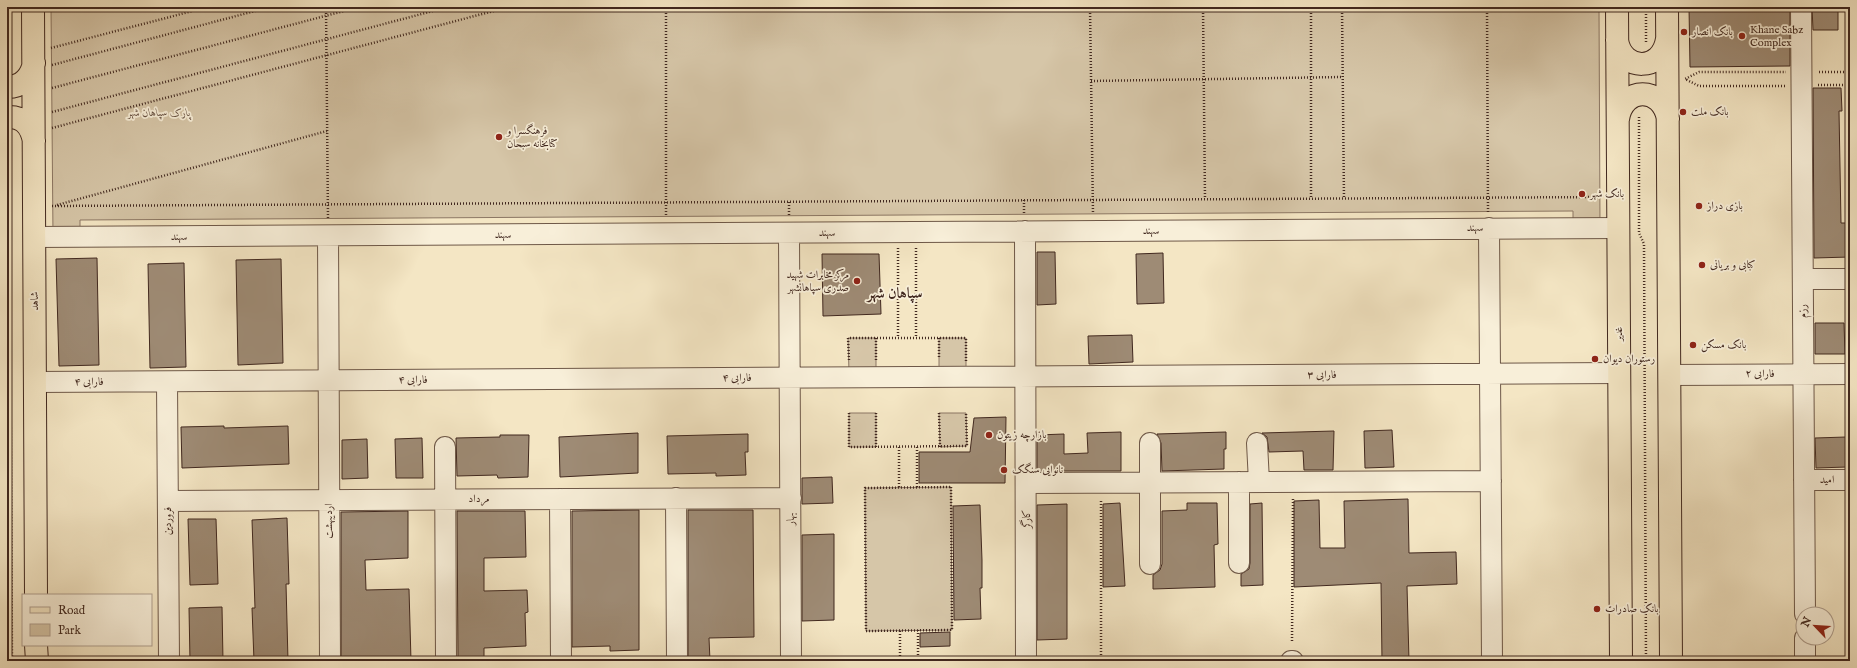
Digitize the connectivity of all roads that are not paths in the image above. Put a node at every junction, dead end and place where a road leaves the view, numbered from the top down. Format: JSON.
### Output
{"nodes":[{"id":1,"x":33,"y":7,"type":"edge"},
{"id":2,"x":1617,"y":7,"type":"edge"},
{"id":3,"x":1667,"y":7,"type":"edge"},
{"id":4,"x":1801,"y":7,"type":"edge"},
{"id":5,"x":1667,"y":39,"type":"junction"},
{"id":6,"x":1617,"y":40,"type":"junction"},
{"id":7,"x":43,"y":64,"type":"junction"},
{"id":8,"x":7,"y":87,"type":"edge"},
{"id":9,"x":7,"y":117,"type":"edge"},
{"id":10,"x":1618,"y":119,"type":"junction"},
{"id":11,"x":1668,"y":119,"type":"junction"},
{"id":12,"x":34,"y":141,"type":"junction"},
{"id":13,"x":1489,"y":228,"type":"junction"},
{"id":14,"x":1619,"y":228,"type":"junction"},
{"id":15,"x":1024,"y":231,"type":"junction"},
{"id":16,"x":790,"y":233,"type":"junction"},
{"id":17,"x":328,"y":236,"type":"junction"},
{"id":18,"x":35,"y":238,"type":"junction"},
{"id":19,"x":1802,"y":279,"type":"junction"},
{"id":20,"x":1850,"y":279,"type":"edge"},
{"id":21,"x":1620,"y":373,"type":"junction"},
{"id":22,"x":1489,"y":374,"type":"junction"},
{"id":23,"x":1803,"y":374,"type":"junction"},
{"id":24,"x":1850,"y":374,"type":"edge"},
{"id":25,"x":1669,"y":375,"type":"junction"},
{"id":26,"x":1025,"y":376,"type":"junction"},
{"id":27,"x":790,"y":378,"type":"junction"},
{"id":28,"x":328,"y":381,"type":"junction"},
{"id":29,"x":35,"y":382,"type":"junction"},
{"id":30,"x":167,"y":382,"type":"junction"},
{"id":31,"x":1257,"y":442,"type":"dead end"},
{"id":32,"x":1150,"y":443,"type":"dead end"},
{"id":33,"x":445,"y":447,"type":"dead end"},
{"id":34,"x":1804,"y":480,"type":"junction"},
{"id":35,"x":1850,"y":480,"type":"edge"},
{"id":36,"x":1491,"y":481,"type":"junction"},
{"id":37,"x":1151,"y":482,"type":"junction"},
{"id":38,"x":1239,"y":482,"type":"junction"},
{"id":39,"x":1259,"y":482,"type":"junction"},
{"id":40,"x":1027,"y":483,"type":"junction"},
{"id":41,"x":676,"y":498,"type":"junction"},
{"id":42,"x":791,"y":498,"type":"junction"},
{"id":43,"x":445,"y":499,"type":"junction"},
{"id":44,"x":560,"y":499,"type":"junction"},
{"id":45,"x":329,"y":500,"type":"junction"},
{"id":46,"x":168,"y":501,"type":"junction"},
{"id":47,"x":1238,"y":563,"type":"dead end"},
{"id":48,"x":1150,"y":564,"type":"dead end"},
{"id":49,"x":36,"y":594,"type":"edge"},
{"id":50,"x":1805,"y":606,"type":"edge"},
{"id":51,"x":36,"y":646,"type":"edge"},
{"id":52,"x":1805,"y":646,"type":"edge"},
{"id":53,"x":36,"y":661,"type":"edge"},
{"id":54,"x":168,"y":661,"type":"edge"},
{"id":55,"x":330,"y":661,"type":"edge"},
{"id":56,"x":446,"y":661,"type":"edge"},
{"id":57,"x":561,"y":661,"type":"edge"},
{"id":58,"x":677,"y":661,"type":"edge"},
{"id":59,"x":791,"y":661,"type":"edge"},
{"id":60,"x":1026,"y":661,"type":"edge"},
{"id":61,"x":1492,"y":661,"type":"edge"},
{"id":62,"x":1621,"y":661,"type":"edge"},
{"id":63,"x":1671,"y":661,"type":"edge"},
{"id":64,"x":1805,"y":661,"type":"edge"}],
"edges":[{"from":1,"to":7,"type":"main road","name":"شاهد"},
{"from":2,"to":6,"type":"main road","name":"غدیر"},
{"from":3,"to":5,"type":"main road"},
{"from":4,"to":19,"type":"street","name":"رزم"},
{"from":5,"to":6,"type":"main road"},
{"from":5,"to":11,"type":"main road"},
{"from":6,"to":10,"type":"main road","name":"غدیر"},
{"from":7,"to":8,"type":"main road"},
{"from":7,"to":12,"type":"main road","name":"شاهد"},
{"from":9,"to":12,"type":"main road"},
{"from":10,"to":11,"type":"main road"},
{"from":10,"to":14,"type":"main road","name":"غدیر"},
{"from":11,"to":25,"type":"main road"},
{"from":12,"to":18,"type":"main road","name":"شاهد"},
{"from":13,"to":14,"type":"street","name":"سهند"},
{"from":13,"to":15,"type":"street","name":"سهند"},
{"from":13,"to":22,"type":"street"},
{"from":14,"to":21,"type":"main road","name":"غدیر"},
{"from":15,"to":16,"type":"street","name":"سهند"},
{"from":15,"to":26,"type":"street","name":"کارگر"},
{"from":16,"to":17,"type":"street","name":"سهند"},
{"from":16,"to":27,"type":"street","name":"بهار"},
{"from":17,"to":18,"type":"street","name":"سهند"},
{"from":17,"to":28,"type":"street","name":"اردیبهشت"},
{"from":18,"to":29,"type":"main road","name":"شاهد"},
{"from":19,"to":20,"type":"street"},
{"from":19,"to":23,"type":"street","name":"رزم"},
{"from":21,"to":22,"type":"street","name":"فارابی ۳"},
{"from":21,"to":62,"type":"main road","name":"غدیر"},
{"from":22,"to":26,"type":"street","name":"فارابی ۳"},
{"from":22,"to":36,"type":"street"},
{"from":23,"to":24,"type":"street","name":"فارابی ۲"},
{"from":23,"to":25,"type":"street","name":"فارابی ۲"},
{"from":23,"to":34,"type":"street","name":"رزم"},
{"from":25,"to":63,"type":"main road"},
{"from":26,"to":27,"type":"street","name":"فارابی ۳"},
{"from":26,"to":40,"type":"street","name":"کارگر"},
{"from":27,"to":28,"type":"street","name":"فارابی ۴"},
{"from":27,"to":42,"type":"street","name":"بهار"},
{"from":28,"to":30,"type":"street","name":"فارابی ۴"},
{"from":28,"to":45,"type":"street","name":"اردیبهشت"},
{"from":29,"to":30,"type":"street","name":"فارابی ۴"},
{"from":29,"to":49,"type":"main road","name":"شاهد"},
{"from":30,"to":46,"type":"street","name":"فروردین"},
{"from":31,"to":39,"type":"street"},
{"from":32,"to":37,"type":"street"},
{"from":33,"to":43,"type":"street"},
{"from":34,"to":35,"type":"street","name":"امید"},
{"from":34,"to":50,"type":"street","name":"رزم"},
{"from":36,"to":39,"type":"street"},
{"from":36,"to":61,"type":"street"},
{"from":37,"to":38,"type":"street"},
{"from":37,"to":40,"type":"street"},
{"from":37,"to":48,"type":"street"},
{"from":38,"to":39,"type":"street"},
{"from":38,"to":47,"type":"street"},
{"from":40,"to":60,"type":"street","name":"کارگر"},
{"from":41,"to":42,"type":"street","name":"مرداد"},
{"from":41,"to":44,"type":"street","name":"مرداد"},
{"from":41,"to":58,"type":"street"},
{"from":42,"to":59,"type":"street","name":"بهار"},
{"from":43,"to":44,"type":"street","name":"مرداد"},
{"from":43,"to":45,"type":"street","name":"مرداد"},
{"from":43,"to":56,"type":"street"},
{"from":44,"to":57,"type":"street"},
{"from":45,"to":46,"type":"street","name":"مرداد"},
{"from":45,"to":55,"type":"street","name":"اردیبهشت"},
{"from":46,"to":54,"type":"street","name":"فروردین"},
{"from":51,"to":53,"type":"main road"},
{"from":52,"to":64,"type":"street"}]}
